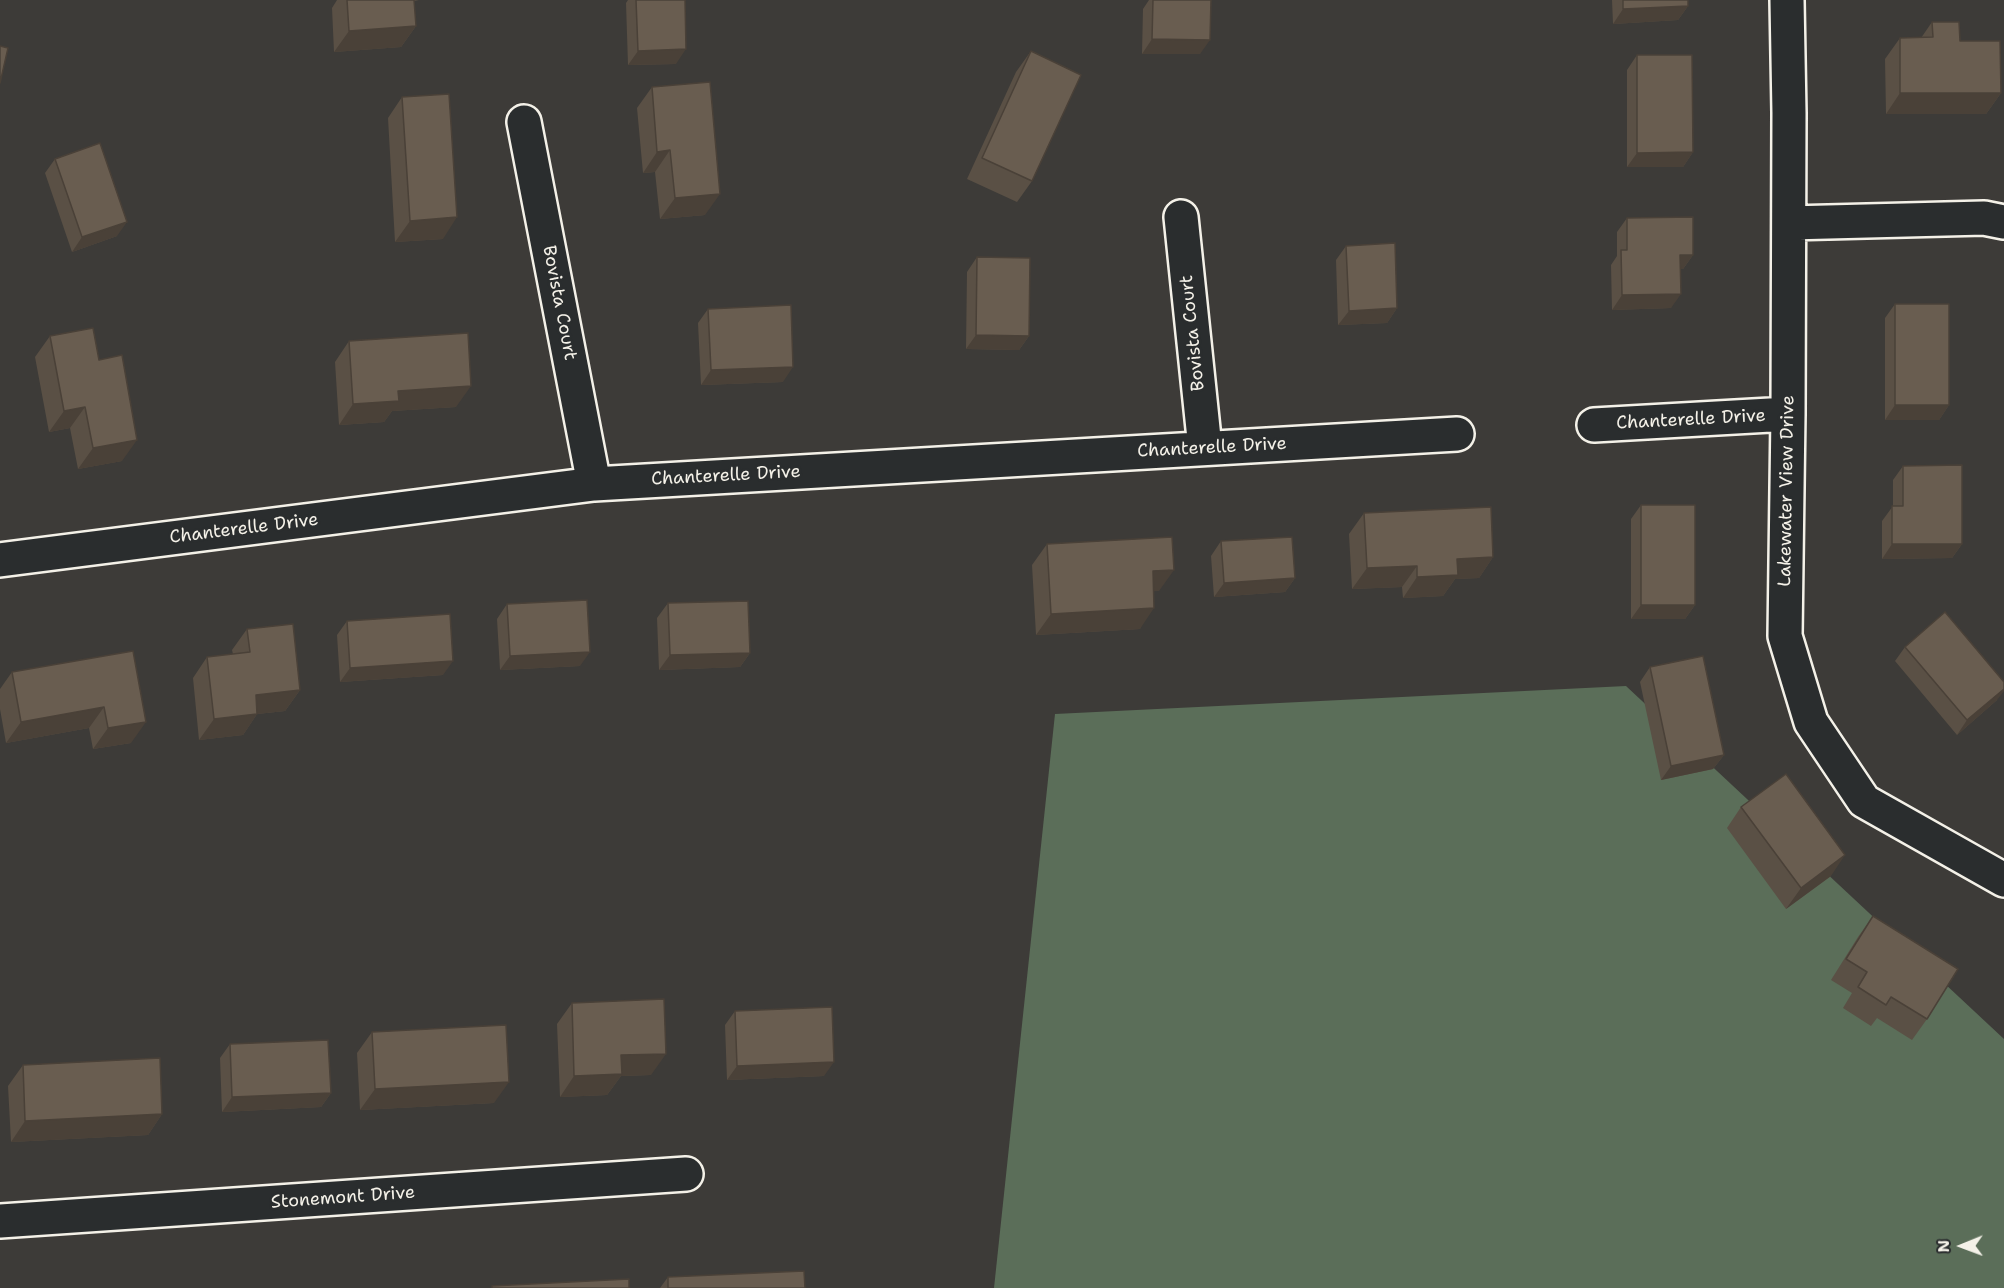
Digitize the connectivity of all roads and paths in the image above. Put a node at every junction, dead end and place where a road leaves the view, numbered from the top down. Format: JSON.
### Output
{"nodes":[{"id":1,"x":1786,"y":0,"type":"edge"},
{"id":2,"x":524,"y":122,"type":"dead end"},
{"id":3,"x":1182,"y":217,"type":"dead end"},
{"id":4,"x":2004,"y":222,"type":"edge"},
{"id":5,"x":1789,"y":223,"type":"junction"},
{"id":6,"x":1788,"y":414,"type":"junction"},
{"id":7,"x":1594,"y":425,"type":"dead end"},
{"id":8,"x":1457,"y":434,"type":"dead end"},
{"id":9,"x":1205,"y":448,"type":"junction"},
{"id":10,"x":594,"y":484,"type":"junction"},
{"id":11,"x":1,"y":557,"type":"edge"},
{"id":12,"x":2004,"y":880,"type":"edge"},
{"id":13,"x":686,"y":1174,"type":"dead end"},
{"id":14,"x":0,"y":1221,"type":"edge"}],
"edges":[{"from":1,"to":5,"type":"street","name":"Lakewater View Drive"},
{"from":2,"to":10,"type":"street","name":"Bovista Court"},
{"from":3,"to":9,"type":"street","name":"Bovista Court"},
{"from":4,"to":5,"type":"street"},
{"from":5,"to":6,"type":"street","name":"Lakewater View Drive"},
{"from":6,"to":7,"type":"street","name":"Chanterelle Drive"},
{"from":6,"to":12,"type":"street","name":"Lakewater View Drive"},
{"from":8,"to":9,"type":"street","name":"Chanterelle Drive"},
{"from":9,"to":10,"type":"street","name":"Chanterelle Drive"},
{"from":10,"to":11,"type":"street","name":"Chanterelle Drive"},
{"from":13,"to":14,"type":"street","name":"Stonemont Drive"}]}
